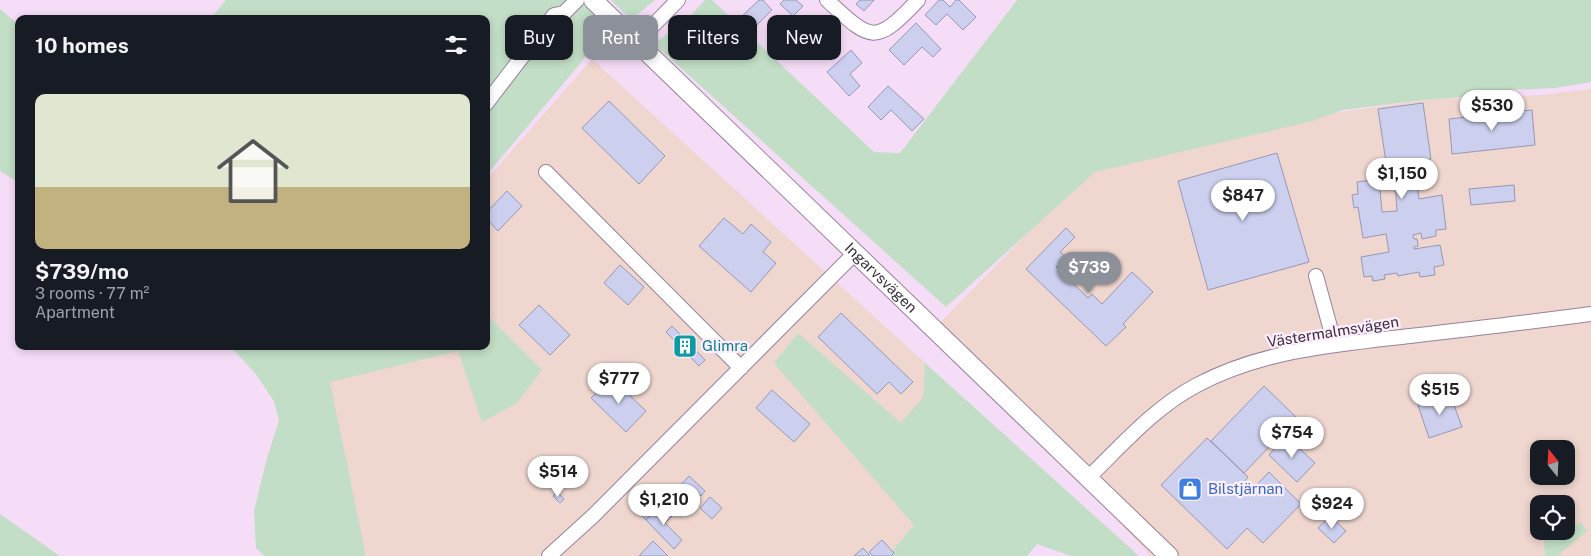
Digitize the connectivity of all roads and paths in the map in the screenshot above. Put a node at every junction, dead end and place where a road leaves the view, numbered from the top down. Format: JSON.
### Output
{"nodes":[{"id":1,"x":577,"y":0,"type":"edge"},
{"id":2,"x":593,"y":0,"type":"edge"},
{"id":3,"x":678,"y":0,"type":"edge"},
{"id":4,"x":827,"y":0,"type":"edge"},
{"id":5,"x":918,"y":0,"type":"edge"},
{"id":6,"x":608,"y":15,"type":"edge"},
{"id":7,"x":658,"y":20,"type":"edge"},
{"id":8,"x":654,"y":60,"type":"edge"},
{"id":9,"x":490,"y":99,"type":"edge"},
{"id":10,"x":546,"y":172,"type":"dead end"},
{"id":11,"x":855,"y":253,"type":"junction"},
{"id":12,"x":1316,"y":276,"type":"dead end"},
{"id":13,"x":1591,"y":314,"type":"edge"},
{"id":14,"x":1335,"y":346,"type":"junction"},
{"id":15,"x":741,"y":368,"type":"junction"},
{"id":16,"x":1088,"y":478,"type":"junction"},
{"id":17,"x":549,"y":556,"type":"edge"},
{"id":18,"x":1169,"y":556,"type":"edge"}],
"edges":[{"from":1,"to":9,"type":"street"},
{"from":2,"to":6,"type":"street","name":"Ingarvsvägen"},
{"from":3,"to":7,"type":"street"},
{"from":4,"to":5,"type":"street"},
{"from":8,"to":11,"type":"street","name":"Ingarvsvägen"},
{"from":10,"to":15,"type":"street"},
{"from":11,"to":15,"type":"street"},
{"from":11,"to":16,"type":"street","name":"Ingarvsvägen"},
{"from":12,"to":14,"type":"street"},
{"from":13,"to":14,"type":"street","name":"Västermalmsvägen"},
{"from":14,"to":16,"type":"street","name":"Västermalmsvägen"},
{"from":15,"to":17,"type":"street"},
{"from":16,"to":18,"type":"street","name":"Ingarvsvägen"}]}
